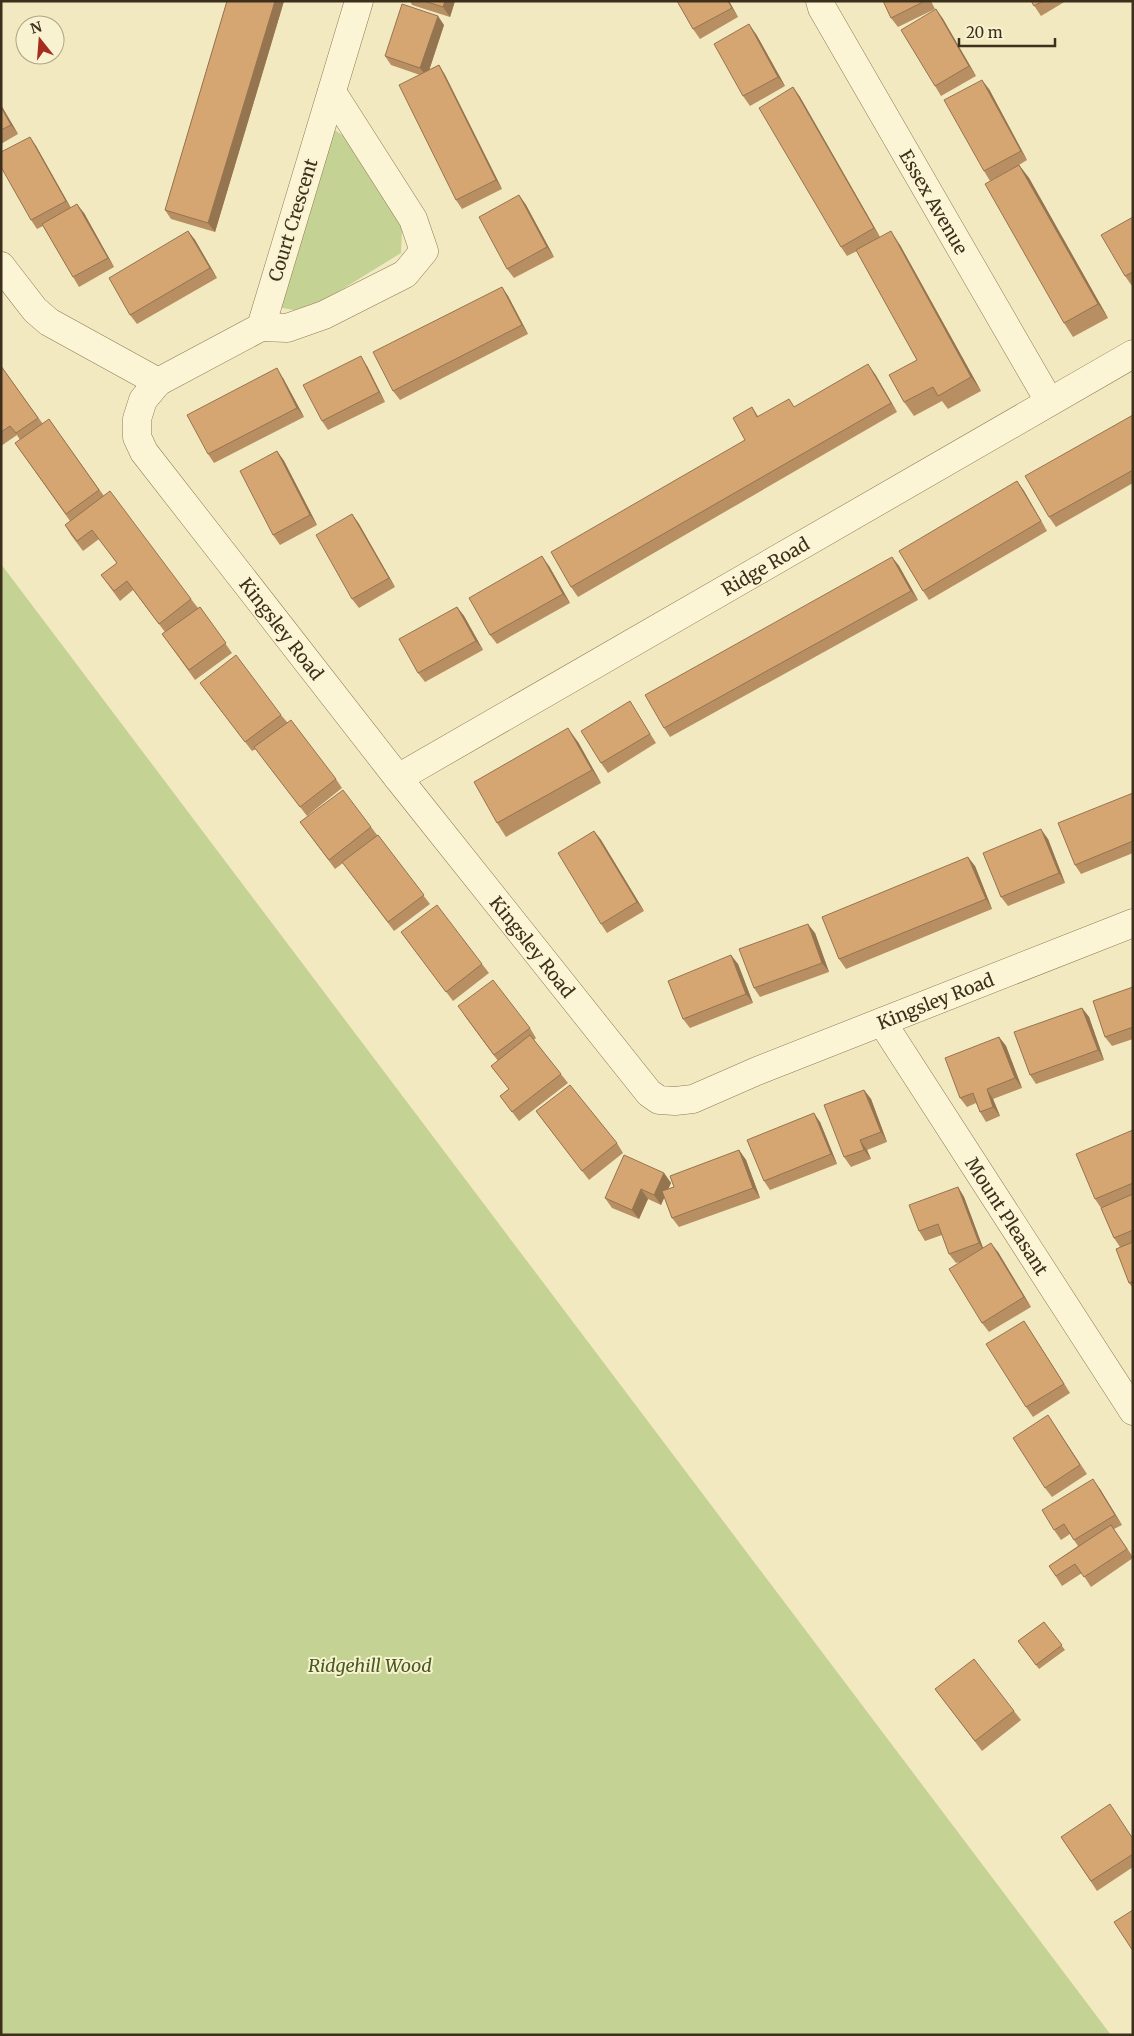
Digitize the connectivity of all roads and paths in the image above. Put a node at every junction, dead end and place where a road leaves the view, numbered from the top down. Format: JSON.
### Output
{"nodes":[{"id":1,"x":359,"y":1,"type":"edge"},
{"id":2,"x":820,"y":1,"type":"edge"},
{"id":3,"x":332,"y":92,"type":"junction"},
{"id":4,"x":1,"y":266,"type":"edge"},
{"id":5,"x":261,"y":327,"type":"junction"},
{"id":6,"x":1133,"y":354,"type":"edge"},
{"id":7,"x":158,"y":382,"type":"junction"},
{"id":8,"x":1049,"y":401,"type":"junction"},
{"id":9,"x":398,"y":778,"type":"junction"},
{"id":10,"x":1133,"y":923,"type":"edge"},
{"id":11,"x":882,"y":1022,"type":"junction"},
{"id":12,"x":1133,"y":1411,"type":"edge"}],
"edges":[{"from":1,"to":3,"type":"street","name":"Court Crescent"},
{"from":2,"to":8,"type":"street","name":"Essex Avenue"},
{"from":3,"to":5,"type":"street","name":"Court Crescent"},
{"from":3,"to":5,"type":"street"},
{"from":4,"to":7,"type":"street"},
{"from":5,"to":7,"type":"street"},
{"from":6,"to":8,"type":"street","name":"Ridge Road"},
{"from":7,"to":9,"type":"street","name":"Kingsley Road"},
{"from":8,"to":9,"type":"street","name":"Ridge Road"},
{"from":9,"to":11,"type":"street","name":"Kingsley Road"},
{"from":10,"to":11,"type":"street","name":"Kingsley Road"},
{"from":11,"to":12,"type":"street","name":"Mount Pleasant"}]}
